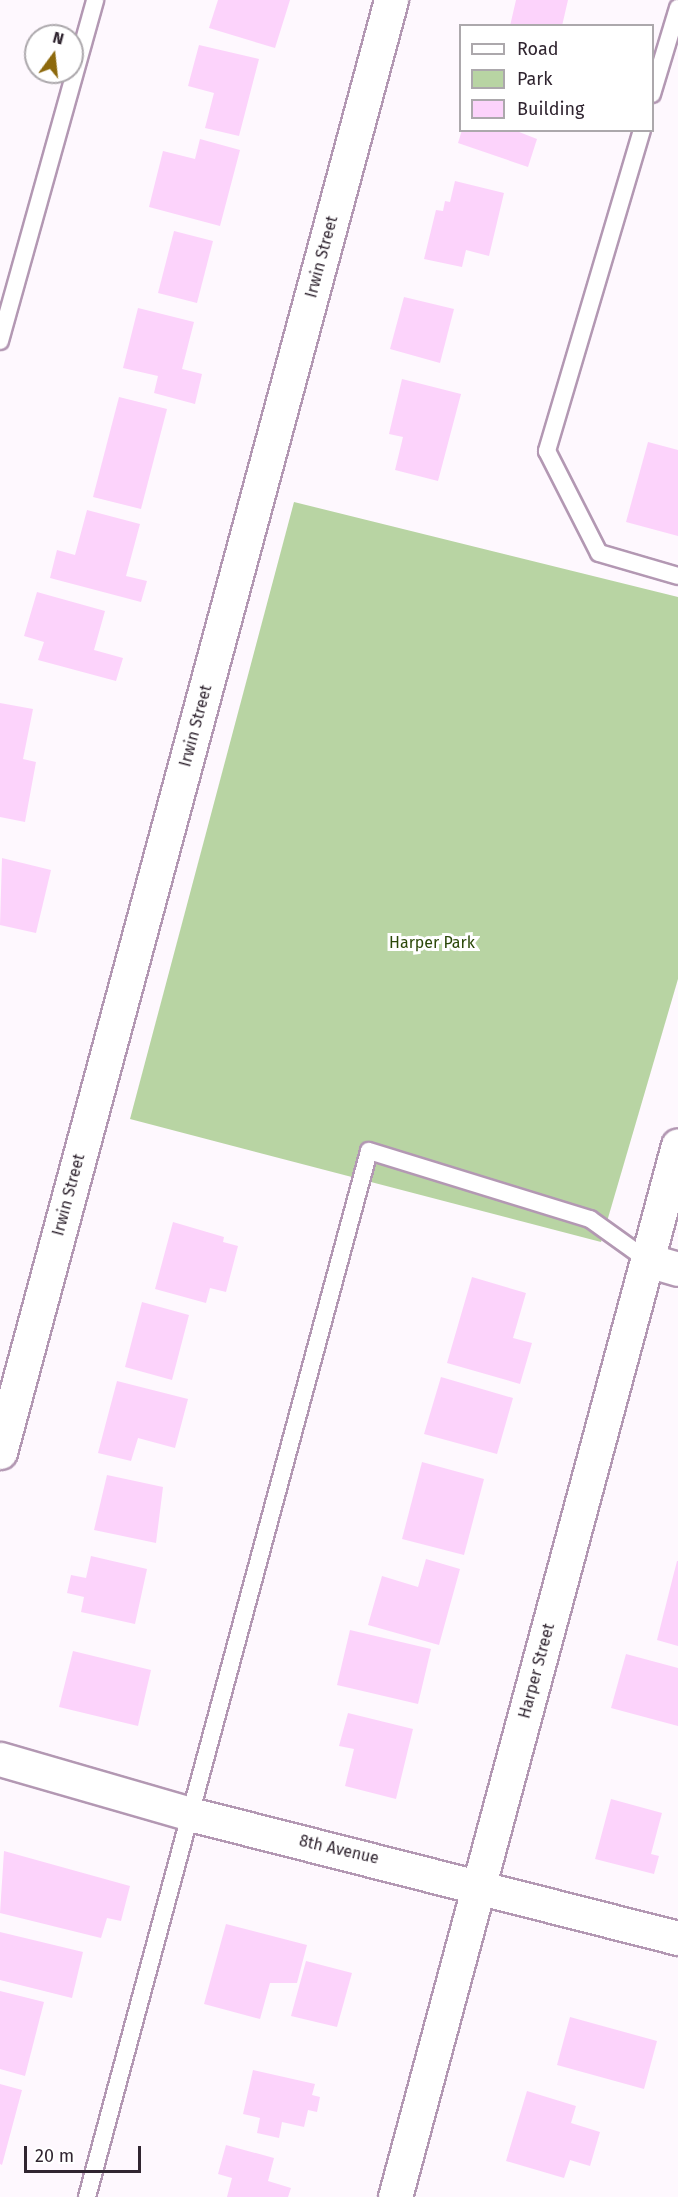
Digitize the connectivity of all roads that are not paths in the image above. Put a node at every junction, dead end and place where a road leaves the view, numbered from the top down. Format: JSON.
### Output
{"nodes":[{"id":1,"x":95,"y":0,"type":"edge"},
{"id":2,"x":391,"y":0,"type":"edge"},
{"id":3,"x":678,"y":8,"type":"edge"},
{"id":4,"x":654,"y":87,"type":"edge"},
{"id":5,"x":641,"y":132,"type":"edge"},
{"id":6,"x":0,"y":341,"type":"edge"},
{"id":7,"x":678,"y":576,"type":"edge"},
{"id":8,"x":678,"y":1145,"type":"edge"},
{"id":9,"x":647,"y":1260,"type":"junction"},
{"id":10,"x":678,"y":1269,"type":"edge"},
{"id":11,"x":0,"y":1452,"type":"edge"},
{"id":12,"x":0,"y":1759,"type":"edge"},
{"id":13,"x":190,"y":1814,"type":"junction"},
{"id":14,"x":480,"y":1884,"type":"junction"},
{"id":15,"x":678,"y":1938,"type":"edge"},
{"id":16,"x":87,"y":2197,"type":"edge"},
{"id":17,"x":395,"y":2197,"type":"edge"}],
"edges":[{"from":1,"to":6,"type":"lane"},
{"from":2,"to":11,"type":"street","name":"Irwin Street"},
{"from":3,"to":4,"type":"lane"},
{"from":5,"to":7,"type":"lane"},
{"from":8,"to":9,"type":"street","name":"Harper Street"},
{"from":9,"to":10,"type":"street"},
{"from":9,"to":13,"type":"lane"},
{"from":9,"to":14,"type":"street","name":"Harper Street"},
{"from":12,"to":13,"type":"street","name":"8th Avenue"},
{"from":13,"to":14,"type":"street","name":"8th Avenue"},
{"from":13,"to":16,"type":"lane"},
{"from":14,"to":15,"type":"street","name":"8th Avenue"},
{"from":14,"to":17,"type":"street","name":"Harper Street"}]}
